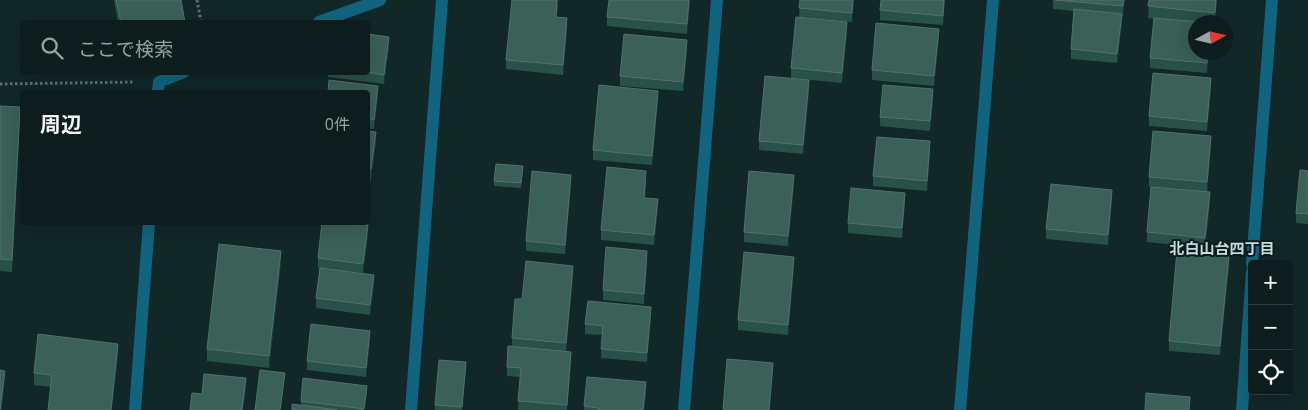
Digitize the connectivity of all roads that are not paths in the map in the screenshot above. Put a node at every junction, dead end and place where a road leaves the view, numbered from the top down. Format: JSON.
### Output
{"nodes":[{"id":1,"x":380,"y":0,"type":"edge"},
{"id":2,"x":442,"y":0,"type":"edge"},
{"id":3,"x":717,"y":0,"type":"edge"},
{"id":4,"x":993,"y":0,"type":"edge"},
{"id":5,"x":1272,"y":0,"type":"edge"},
{"id":6,"x":325,"y":20,"type":"edge"},
{"id":7,"x":179,"y":75,"type":"edge"},
{"id":8,"x":158,"y":87,"type":"edge"},
{"id":9,"x":148,"y":225,"type":"edge"},
{"id":10,"x":1252,"y":260,"type":"edge"},
{"id":11,"x":1250,"y":305,"type":"edge"},
{"id":12,"x":135,"y":410,"type":"edge"},
{"id":13,"x":411,"y":410,"type":"edge"},
{"id":14,"x":684,"y":410,"type":"edge"},
{"id":15,"x":960,"y":410,"type":"edge"},
{"id":16,"x":1242,"y":410,"type":"edge"}],
"edges":[{"from":1,"to":6,"type":"street"},
{"from":2,"to":13,"type":"street"},
{"from":3,"to":14,"type":"street"},
{"from":4,"to":15,"type":"street"},
{"from":5,"to":10,"type":"street"},
{"from":7,"to":8,"type":"street"},
{"from":9,"to":12,"type":"street"},
{"from":11,"to":16,"type":"street"}]}
